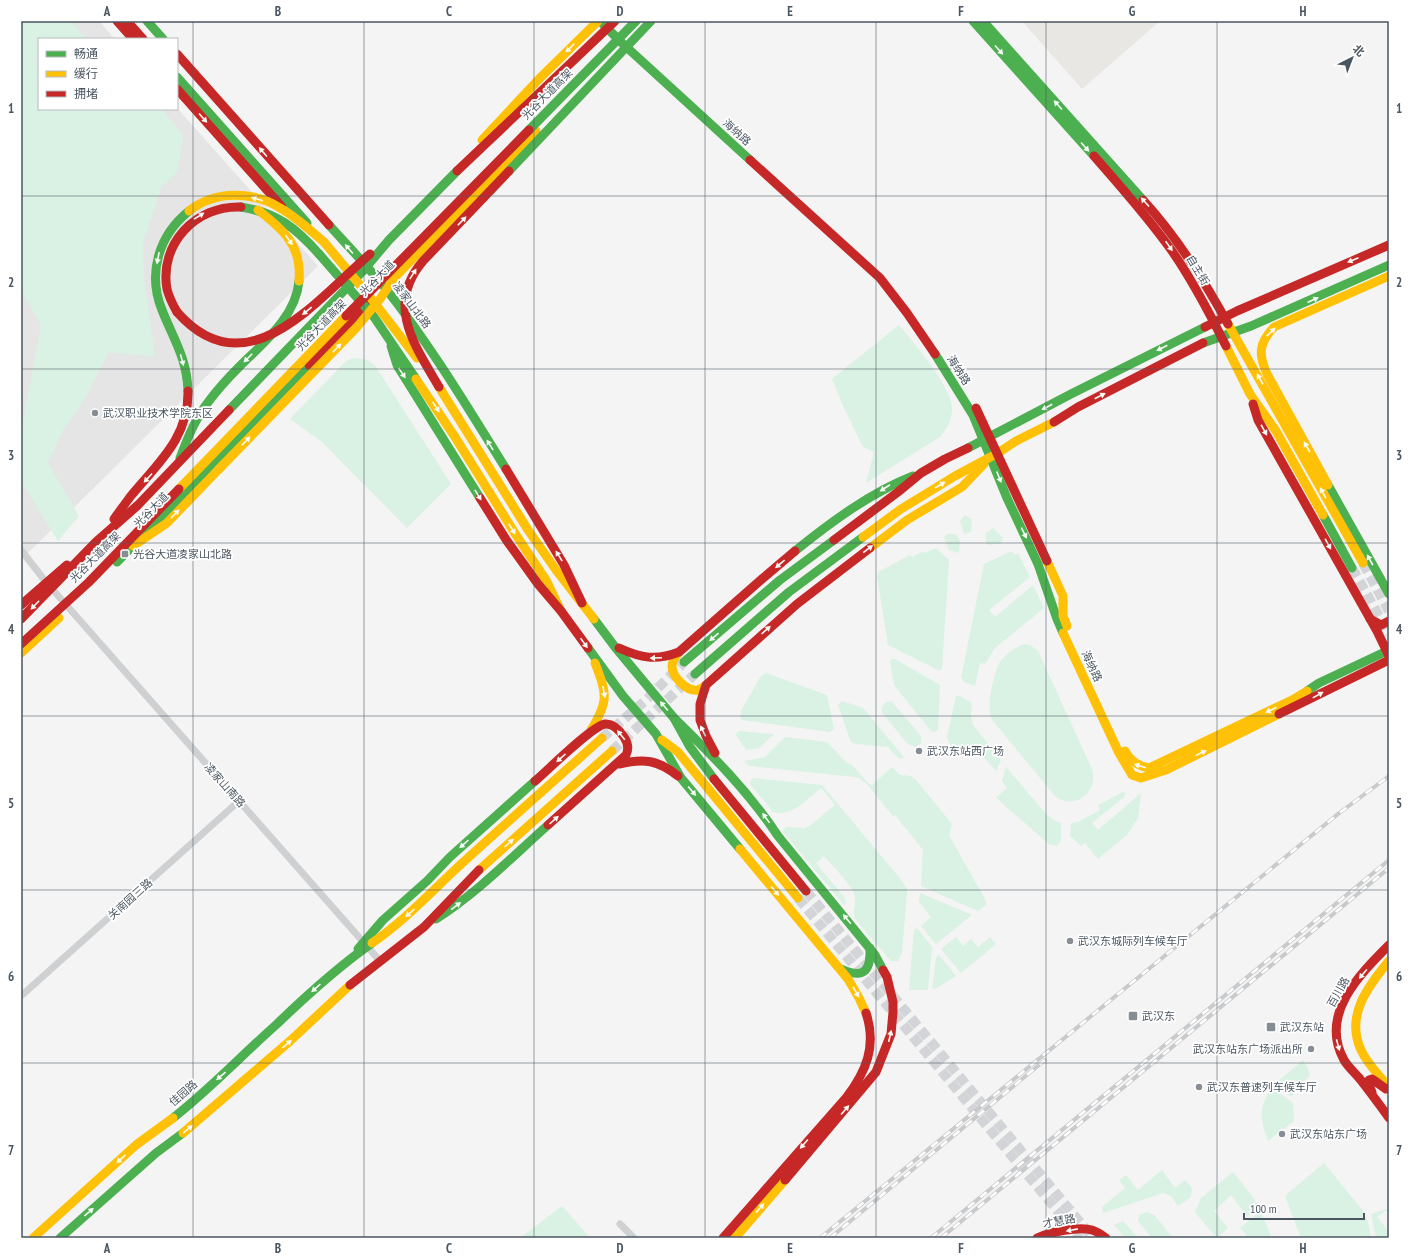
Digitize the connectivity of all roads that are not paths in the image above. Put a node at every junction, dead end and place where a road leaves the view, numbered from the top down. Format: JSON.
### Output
{"nodes":[{"id":1,"x":117,"y":21,"type":"edge"},
{"id":2,"x":127,"y":21,"type":"edge"},
{"id":3,"x":148,"y":21,"type":"edge"},
{"id":4,"x":615,"y":21,"type":"edge"},
{"id":5,"x":636,"y":21,"type":"edge"},
{"id":6,"x":647,"y":21,"type":"edge"},
{"id":7,"x":651,"y":21,"type":"edge"},
{"id":8,"x":973,"y":21,"type":"edge"},
{"id":9,"x":984,"y":21,"type":"edge"},
{"id":10,"x":603,"y":22,"type":"edge"},
{"id":11,"x":132,"y":38,"type":"edge"},
{"id":12,"x":142,"y":38,"type":"edge"},
{"id":13,"x":162,"y":38,"type":"edge"},
{"id":14,"x":622,"y":43,"type":"junction"},
{"id":15,"x":178,"y":55,"type":"edge"},
{"id":16,"x":178,"y":78,"type":"edge"},
{"id":17,"x":178,"y":90,"type":"edge"},
{"id":18,"x":439,"y":188,"type":"junction"},
{"id":19,"x":258,"y":210,"type":"junction"},
{"id":20,"x":422,"y":238,"type":"junction"},
{"id":21,"x":389,"y":240,"type":"junction"},
{"id":22,"x":324,"y":242,"type":"junction"},
{"id":23,"x":1389,"y":245,"type":"edge"},
{"id":24,"x":1389,"y":265,"type":"edge"},
{"id":25,"x":366,"y":268,"type":"junction"},
{"id":26,"x":1389,"y":276,"type":"edge"},
{"id":27,"x":351,"y":286,"type":"junction"},
{"id":28,"x":385,"y":288,"type":"junction"},
{"id":29,"x":368,"y":305,"type":"junction"},
{"id":30,"x":1225,"y":317,"type":"junction"},
{"id":31,"x":1214,"y":322,"type":"junction"},
{"id":32,"x":413,"y":325,"type":"junction"},
{"id":33,"x":1234,"y":332,"type":"junction"},
{"id":34,"x":1221,"y":337,"type":"junction"},
{"id":35,"x":388,"y":339,"type":"junction"},
{"id":36,"x":1271,"y":382,"type":"junction"},
{"id":37,"x":439,"y":386,"type":"junction"},
{"id":38,"x":1250,"y":394,"type":"junction"},
{"id":39,"x":1285,"y":425,"type":"junction"},
{"id":40,"x":987,"y":438,"type":"junction"},
{"id":41,"x":994,"y":455,"type":"junction"},
{"id":42,"x":180,"y":458,"type":"junction"},
{"id":43,"x":921,"y":473,"type":"junction"},
{"id":44,"x":96,"y":542,"type":"junction"},
{"id":45,"x":133,"y":546,"type":"junction"},
{"id":46,"x":21,"y":550,"type":"edge"},
{"id":47,"x":1363,"y":563,"type":"tunnel mouth"},
{"id":48,"x":1352,"y":568,"type":"tunnel mouth"},
{"id":49,"x":46,"y":582,"type":"junction"},
{"id":50,"x":1389,"y":594,"type":"edge"},
{"id":51,"x":582,"y":603,"type":"junction"},
{"id":52,"x":21,"y":605,"type":"edge"},
{"id":53,"x":69,"y":609,"type":"junction"},
{"id":54,"x":561,"y":611,"type":"junction"},
{"id":55,"x":21,"y":619,"type":"edge"},
{"id":56,"x":1370,"y":619,"type":"junction"},
{"id":57,"x":1389,"y":622,"type":"edge"},
{"id":58,"x":21,"y":644,"type":"edge"},
{"id":59,"x":615,"y":647,"type":"junction"},
{"id":60,"x":679,"y":652,"type":"junction"},
{"id":61,"x":1388,"y":652,"type":"edge"},
{"id":62,"x":21,"y":653,"type":"edge"},
{"id":63,"x":592,"y":655,"type":"junction"},
{"id":64,"x":1389,"y":660,"type":"edge"},
{"id":65,"x":684,"y":662,"type":"tunnel mouth"},
{"id":66,"x":695,"y":674,"type":"tunnel mouth"},
{"id":67,"x":706,"y":686,"type":"junction"},
{"id":68,"x":674,"y":718,"type":"junction"},
{"id":69,"x":590,"y":732,"type":"junction"},
{"id":70,"x":656,"y":734,"type":"junction"},
{"id":71,"x":602,"y":738,"type":"tunnel mouth"},
{"id":72,"x":612,"y":750,"type":"tunnel mouth"},
{"id":73,"x":617,"y":765,"type":"junction"},
{"id":74,"x":722,"y":765,"type":"junction"},
{"id":75,"x":681,"y":778,"type":"junction"},
{"id":76,"x":239,"y":801,"type":"junction"},
{"id":77,"x":806,"y":891,"type":"tunnel mouth"},
{"id":78,"x":798,"y":898,"type":"tunnel mouth"},
{"id":79,"x":424,"y":927,"type":"junction"},
{"id":80,"x":366,"y":944,"type":"junction"},
{"id":81,"x":1389,"y":945,"type":"edge"},
{"id":82,"x":870,"y":948,"type":"junction"},
{"id":83,"x":380,"y":961,"type":"junction"},
{"id":84,"x":1389,"y":961,"type":"edge"},
{"id":85,"x":839,"y":968,"type":"junction"},
{"id":86,"x":21,"y":996,"type":"edge"},
{"id":87,"x":1389,"y":1087,"type":"edge"},
{"id":88,"x":1389,"y":1092,"type":"edge"},
{"id":89,"x":1376,"y":1100,"type":"junction"},
{"id":90,"x":1389,"y":1118,"type":"edge"},
{"id":91,"x":620,"y":1224,"type":"dead end"},
{"id":92,"x":33,"y":1238,"type":"edge"},
{"id":93,"x":60,"y":1238,"type":"edge"},
{"id":94,"x":634,"y":1238,"type":"edge"},
{"id":95,"x":723,"y":1238,"type":"edge"},
{"id":96,"x":735,"y":1238,"type":"edge"},
{"id":97,"x":1037,"y":1238,"type":"edge"},
{"id":98,"x":1106,"y":1238,"type":"edge"}],
"edges":[{"from":1,"to":11,"type":"main road"},
{"from":2,"to":12,"type":"main road"},
{"from":3,"to":13,"type":"main road"},
{"from":4,"to":18,"type":"main road","name":"光谷大道高架","bridge":true},
{"from":5,"to":20,"type":"main road","name":"光谷大道高架","bridge":true},
{"from":6,"to":14,"type":"main road","name":"光谷大道"},
{"from":37,"to":7,"type":"main road","one_way":true,"bridge":true},
{"from":8,"to":31,"type":"main road","name":"自主街","one_way":true},
{"from":30,"to":9,"type":"main road","name":"自主街","one_way":true},
{"from":10,"to":14,"type":"main road","name":"海纳路"},
{"from":10,"to":18,"type":"main road","one_way":true,"bridge":true},
{"from":10,"to":25,"type":"main road","name":"光谷大道"},
{"from":14,"to":28,"type":"main road","name":"光谷大道"},
{"from":14,"to":40,"type":"main road","name":"海纳路"},
{"from":25,"to":15,"type":"main road","name":"凌家山北路","one_way":true},
{"from":16,"to":22,"type":"main road","bridge":true},
{"from":17,"to":27,"type":"main road","one_way":true},
{"from":18,"to":21,"type":"main road","name":"光谷大道高架","bridge":true},
{"from":21,"to":19,"type":"main road","one_way":true,"bridge":true},
{"from":19,"to":42,"type":"main road","one_way":true,"bridge":true},
{"from":19,"to":54,"type":"main road","one_way":true,"bridge":true},
{"from":45,"to":20,"type":"main road","one_way":true,"bridge":true},
{"from":20,"to":58,"type":"main road","name":"光谷大道高架","bridge":true},
{"from":21,"to":44,"type":"main road","name":"光谷大道高架","bridge":true},
{"from":22,"to":37,"type":"main road","bridge":true},
{"from":22,"to":44,"type":"main road","one_way":true,"bridge":true},
{"from":23,"to":30,"type":"main road","one_way":true},
{"from":33,"to":24,"type":"main road","one_way":true},
{"from":25,"to":27,"type":"main road","name":"光谷大道"},
{"from":25,"to":28,"type":"main road","name":"凌家山北路"},
{"from":36,"to":26,"type":"main road","one_way":true},
{"from":27,"to":29,"type":"main road"},
{"from":27,"to":42,"type":"main road","name":"光谷大道"},
{"from":28,"to":29,"type":"main road","name":"光谷大道"},
{"from":28,"to":32,"type":"main road","name":"凌家山北路"},
{"from":29,"to":35,"type":"main road"},
{"from":29,"to":45,"type":"main road","name":"光谷大道"},
{"from":30,"to":31,"type":"main road"},
{"from":30,"to":33,"type":"main road","name":"自主街"},
{"from":31,"to":34,"type":"main road","name":"自主街"},
{"from":31,"to":40,"type":"main road","one_way":true},
{"from":32,"to":35,"type":"main road"},
{"from":51,"to":32,"type":"main road","name":"凌家山北路","one_way":true},
{"from":33,"to":34,"type":"main road"},
{"from":39,"to":33,"type":"main road","name":"自主街","one_way":true},
{"from":34,"to":38,"type":"main road","name":"自主街"},
{"from":41,"to":34,"type":"main road","one_way":true},
{"from":35,"to":54,"type":"main road","one_way":true},
{"from":36,"to":39,"type":"main road"},
{"from":50,"to":36,"type":"main road","one_way":true},
{"from":37,"to":51,"type":"main road"},
{"from":38,"to":48,"type":"main road","name":"自主街"},
{"from":38,"to":56,"type":"main road","one_way":true},
{"from":47,"to":39,"type":"main road","name":"自主街","one_way":true},
{"from":40,"to":41,"type":"main road","name":"海纳路"},
{"from":40,"to":43,"type":"main road"},
{"from":61,"to":41,"type":"main road","name":"海纳路","one_way":true},
{"from":41,"to":64,"type":"main road","name":"海纳路","one_way":true},
{"from":66,"to":41,"type":"main road","one_way":true},
{"from":67,"to":41,"type":"main road","one_way":true},
{"from":42,"to":49,"type":"main road","name":"光谷大道"},
{"from":43,"to":60,"type":"main road","one_way":true},
{"from":43,"to":65,"type":"main road","one_way":true},
{"from":44,"to":55,"type":"main road","name":"光谷大道高架","one_way":true,"bridge":true},
{"from":45,"to":53,"type":"main road","name":"光谷大道"},
{"from":46,"to":49,"type":"street","name":"凌家山南路"},
{"from":49,"to":52,"type":"main road","name":"光谷大道"},
{"from":49,"to":53,"type":"street","name":"凌家山南路"},
{"from":51,"to":59,"type":"main road"},
{"from":53,"to":62,"type":"main road","name":"光谷大道"},
{"from":53,"to":76,"type":"street","name":"凌家山南路"},
{"from":54,"to":63,"type":"main road","one_way":true},
{"from":56,"to":57,"type":"main road"},
{"from":56,"to":61,"type":"main road"},
{"from":60,"to":59,"type":"main road","one_way":true},
{"from":68,"to":59,"type":"main road","one_way":true},
{"from":60,"to":67,"type":"main road"},
{"from":63,"to":69,"type":"main road","one_way":true},
{"from":63,"to":70,"type":"main road"},
{"from":74,"to":67,"type":"main road","one_way":true},
{"from":68,"to":74,"type":"main road"},
{"from":68,"to":77,"type":"main road"},
{"from":73,"to":69,"type":"main road","one_way":true},
{"from":69,"to":80,"type":"main road","one_way":true},
{"from":70,"to":75,"type":"main road"},
{"from":70,"to":78,"type":"main road"},
{"from":71,"to":80,"type":"main road","one_way":true},
{"from":79,"to":72,"type":"main road","one_way":true},
{"from":73,"to":75,"type":"main road"},
{"from":79,"to":73,"type":"main road","one_way":true},
{"from":82,"to":74,"type":"main road","one_way":true},
{"from":75,"to":85,"type":"main road","one_way":true},
{"from":76,"to":80,"type":"street","name":"凌家山南路"},
{"from":76,"to":86,"type":"street","name":"关南园三路"},
{"from":79,"to":83,"type":"main road"},
{"from":80,"to":83,"type":"street","name":"凌家山南路"},
{"from":80,"to":92,"type":"main road","name":"佳园路","one_way":true},
{"from":81,"to":89,"type":"main road","name":"百川路","one_way":true},
{"from":82,"to":85,"type":"main road"},
{"from":96,"to":82,"type":"main road","one_way":true},
{"from":93,"to":83,"type":"main road","one_way":true},
{"from":84,"to":87,"type":"main road"},
{"from":85,"to":95,"type":"main road","one_way":true},
{"from":88,"to":89,"type":"main road"},
{"from":89,"to":90,"type":"main road","name":"百川路"},
{"from":91,"to":94,"type":"street"},
{"from":98,"to":97,"type":"main road","name":"才慧路","one_way":true}]}
